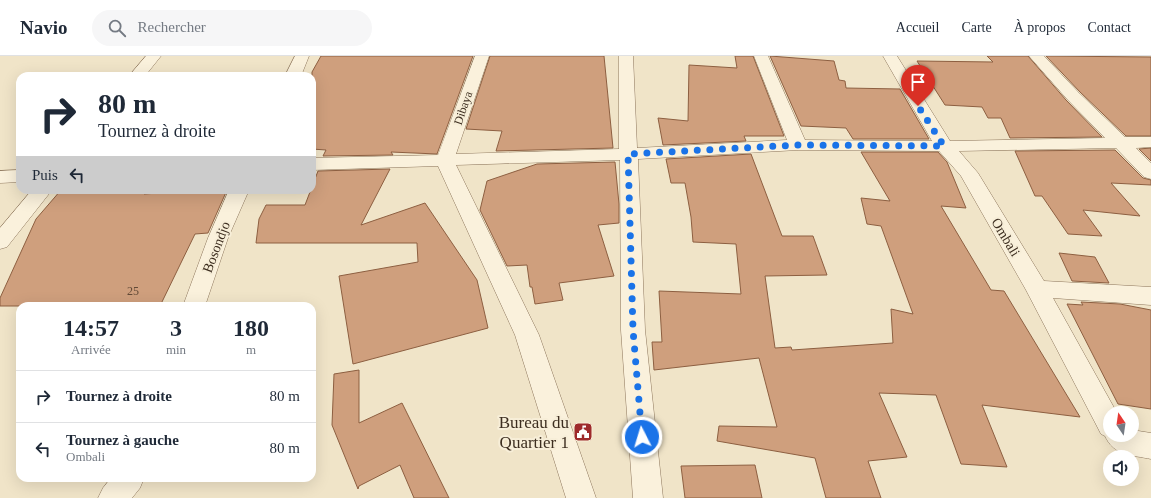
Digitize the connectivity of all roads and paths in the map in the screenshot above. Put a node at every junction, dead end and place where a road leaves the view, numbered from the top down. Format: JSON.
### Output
{"nodes":[{"id":1,"x":154,"y":56,"type":"edge"},
{"id":2,"x":302,"y":56,"type":"edge"},
{"id":3,"x":482,"y":56,"type":"edge"},
{"id":4,"x":626,"y":56,"type":"edge"},
{"id":5,"x":761,"y":56,"type":"edge"},
{"id":6,"x":890,"y":56,"type":"edge"},
{"id":7,"x":1036,"y":56,"type":"edge"},
{"id":8,"x":140,"y":72,"type":"edge"},
{"id":9,"x":295,"y":72,"type":"edge"},
{"id":10,"x":1151,"y":142,"type":"edge"},
{"id":11,"x":1120,"y":143,"type":"junction"},
{"id":12,"x":798,"y":145,"type":"junction"},
{"id":13,"x":944,"y":146,"type":"junction"},
{"id":14,"x":628,"y":154,"type":"junction"},
{"id":15,"x":445,"y":160,"type":"junction"},
{"id":16,"x":316,"y":164,"type":"edge"},
{"id":17,"x":1151,"y":173,"type":"edge"},
{"id":18,"x":0,"y":176,"type":"edge"},
{"id":19,"x":16,"y":176,"type":"edge"},
{"id":20,"x":39,"y":194,"type":"edge"},
{"id":21,"x":237,"y":194,"type":"edge"},
{"id":22,"x":0,"y":242,"type":"edge"},
{"id":23,"x":1037,"y":289,"type":"junction"},
{"id":24,"x":1151,"y":296,"type":"edge"},
{"id":25,"x":195,"y":302,"type":"edge"},
{"id":26,"x":1103,"y":409,"type":"edge"},
{"id":27,"x":1139,"y":442,"type":"edge"},
{"id":28,"x":1151,"y":446,"type":"edge"},
{"id":29,"x":127,"y":482,"type":"edge"},
{"id":30,"x":113,"y":498,"type":"edge"},
{"id":31,"x":581,"y":498,"type":"edge"},
{"id":32,"x":648,"y":498,"type":"edge"}],
"edges":[{"from":1,"to":8,"type":"street"},
{"from":2,"to":9,"type":"street"},
{"from":3,"to":15,"type":"street","name":"Dibaya"},
{"from":4,"to":14,"type":"street"},
{"from":5,"to":12,"type":"street"},
{"from":6,"to":13,"type":"street","name":"Ombali"},
{"from":7,"to":11,"type":"street"},
{"from":10,"to":11,"type":"street"},
{"from":11,"to":13,"type":"street"},
{"from":11,"to":17,"type":"street"},
{"from":12,"to":13,"type":"street"},
{"from":12,"to":14,"type":"street"},
{"from":13,"to":23,"type":"street","name":"Ombali"},
{"from":14,"to":15,"type":"street"},
{"from":14,"to":32,"type":"street"},
{"from":15,"to":16,"type":"street"},
{"from":15,"to":31,"type":"street"},
{"from":18,"to":19,"type":"street"},
{"from":20,"to":22,"type":"street"},
{"from":21,"to":25,"type":"street","name":"Bosondjo"},
{"from":23,"to":24,"type":"street"},
{"from":23,"to":26,"type":"street","name":"Ombali"},
{"from":27,"to":28,"type":"street"},
{"from":29,"to":30,"type":"street"}]}
